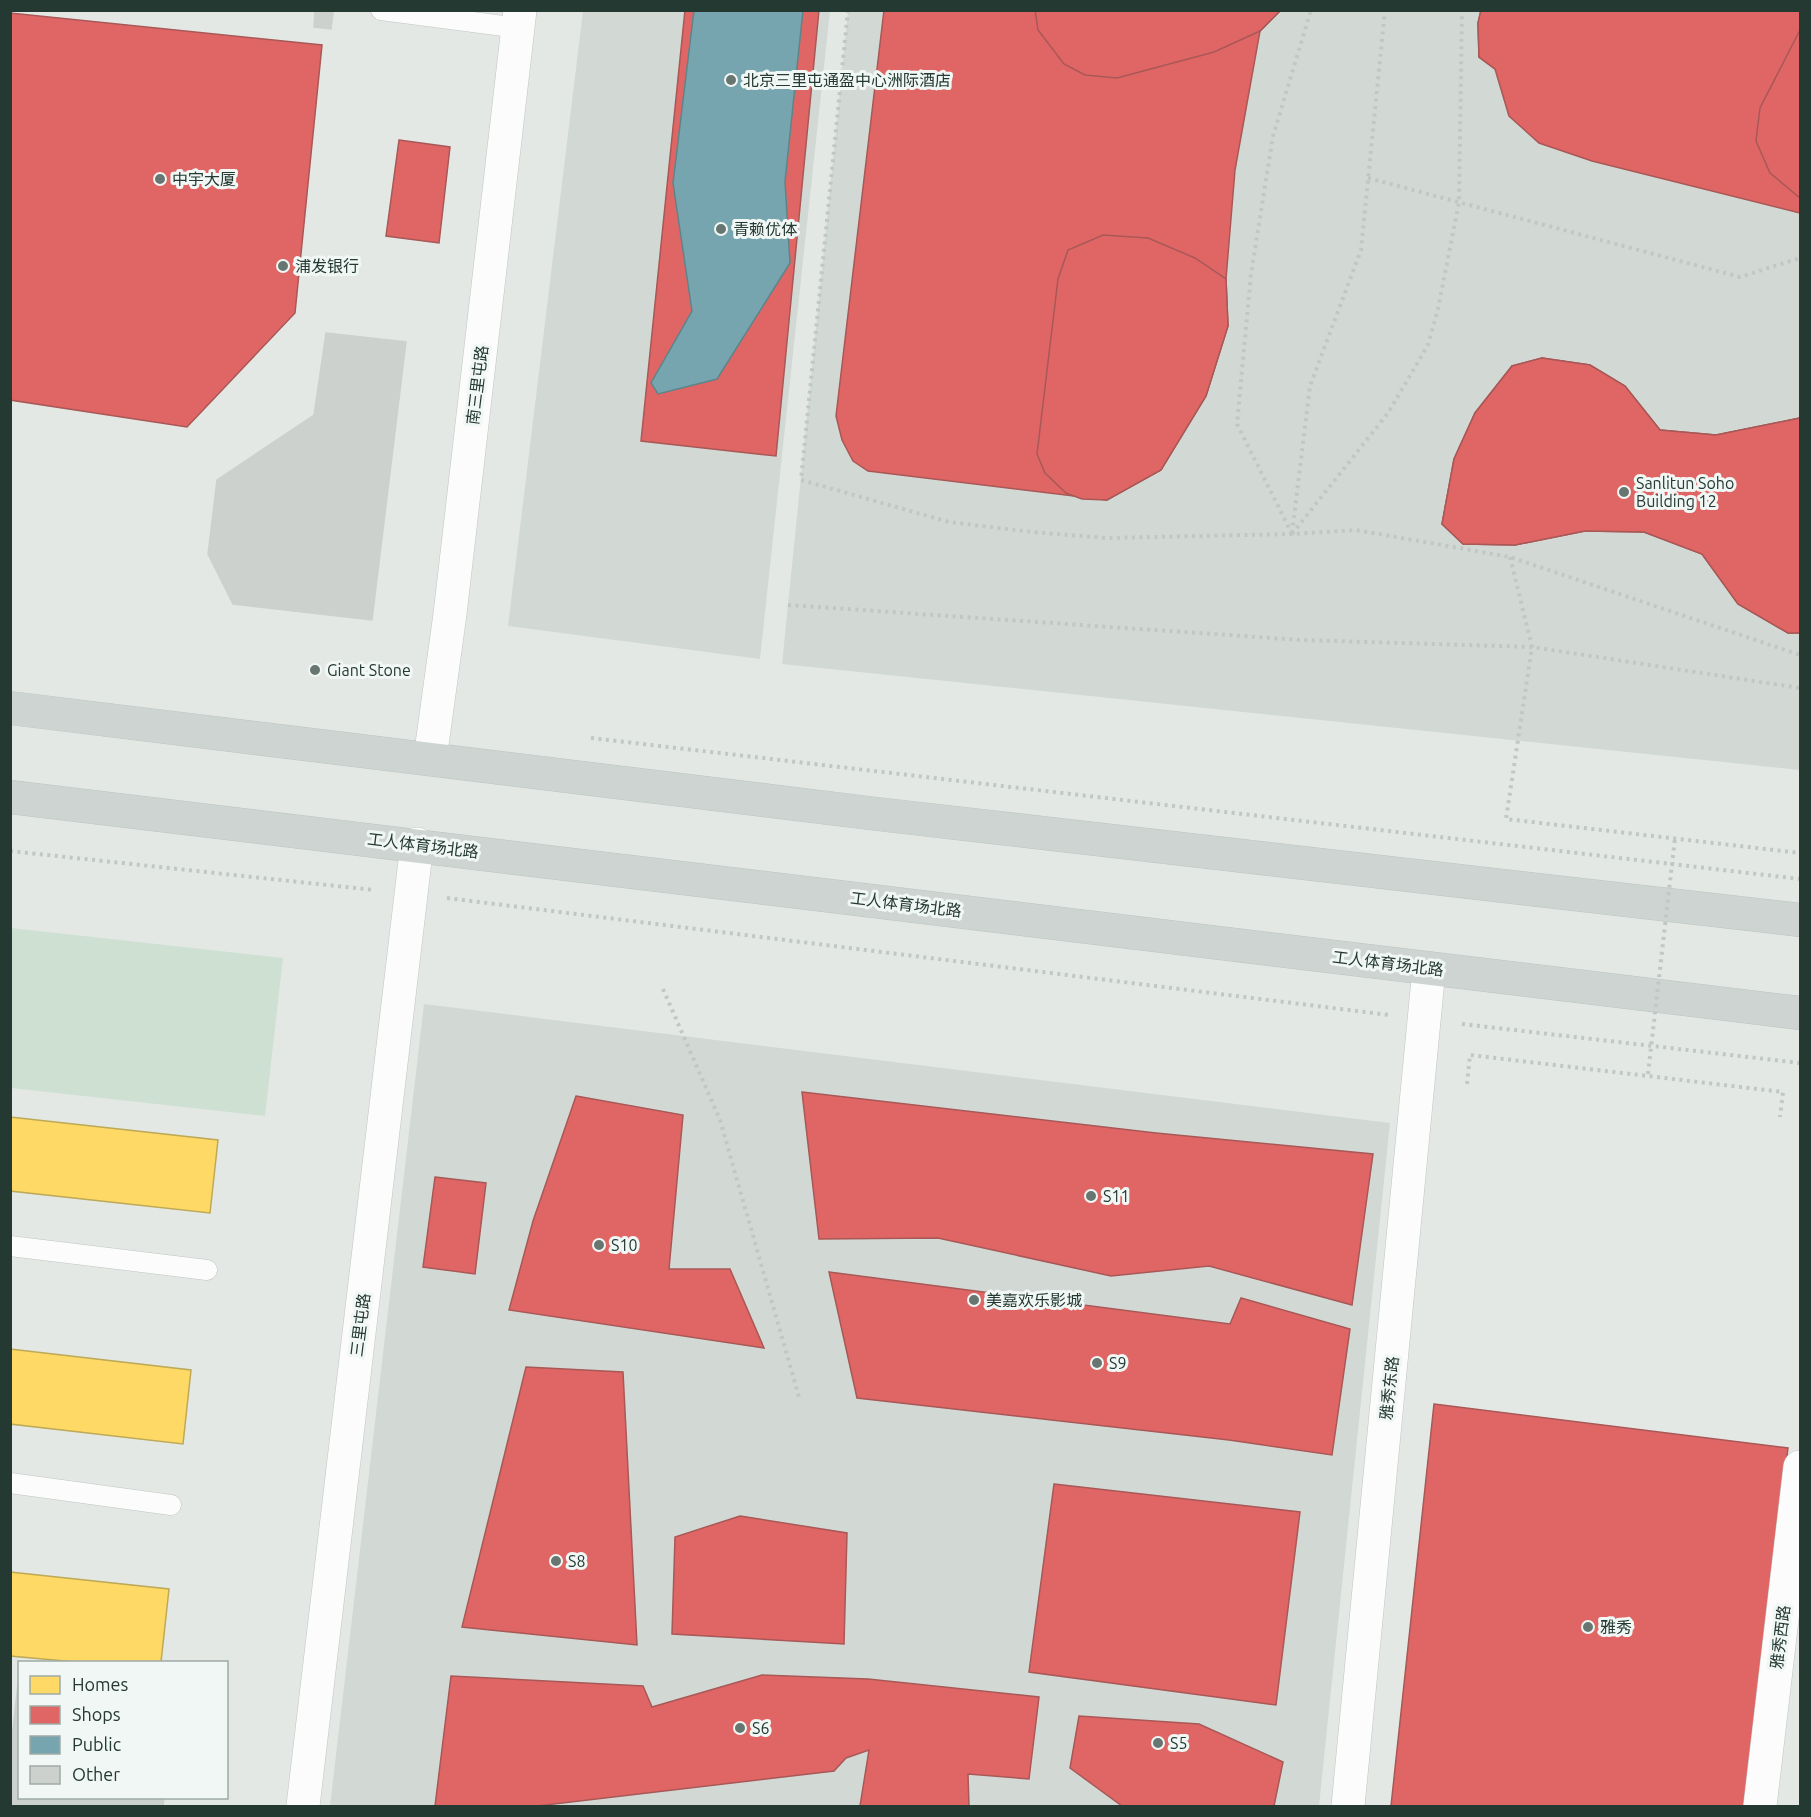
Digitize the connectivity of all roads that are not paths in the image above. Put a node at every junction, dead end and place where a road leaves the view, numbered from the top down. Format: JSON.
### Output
{"nodes":[{"id":1,"x":381,"y":10,"type":"edge"},
{"id":2,"x":519,"y":19,"type":"edge"},
{"id":3,"x":10,"y":708,"type":"edge"},
{"id":4,"x":430,"y":759,"type":"junction"},
{"id":5,"x":10,"y":798,"type":"edge"},
{"id":6,"x":417,"y":844,"type":"junction"},
{"id":7,"x":1800,"y":920,"type":"edge"},
{"id":8,"x":1429,"y":969,"type":"junction"},
{"id":9,"x":1800,"y":1013,"type":"edge"},
{"id":10,"x":10,"y":1246,"type":"edge"},
{"id":11,"x":207,"y":1270,"type":"dead end"},
{"id":12,"x":1800,"y":1467,"type":"edge"},
{"id":13,"x":10,"y":1483,"type":"edge"},
{"id":14,"x":171,"y":1505,"type":"dead end"},
{"id":15,"x":303,"y":1806,"type":"edge"},
{"id":16,"x":1348,"y":1806,"type":"edge"},
{"id":17,"x":1760,"y":1806,"type":"edge"}],
"edges":[{"from":1,"to":2,"type":"lane"},
{"from":2,"to":4,"type":"street","name":"南三里屯路"},
{"from":3,"to":4,"type":"main road"},
{"from":4,"to":7,"type":"main road"},
{"from":5,"to":6,"type":"main road","name":"工人体育场北路"},
{"from":6,"to":8,"type":"main road","name":"工人体育场北路"},
{"from":6,"to":15,"type":"street","name":"三里屯路"},
{"from":8,"to":9,"type":"main road","name":"工人体育场北路"},
{"from":8,"to":16,"type":"street","name":"雅秀东路"},
{"from":10,"to":11,"type":"lane"},
{"from":12,"to":17,"type":"street","name":"雅秀西路"},
{"from":13,"to":14,"type":"lane"}]}
